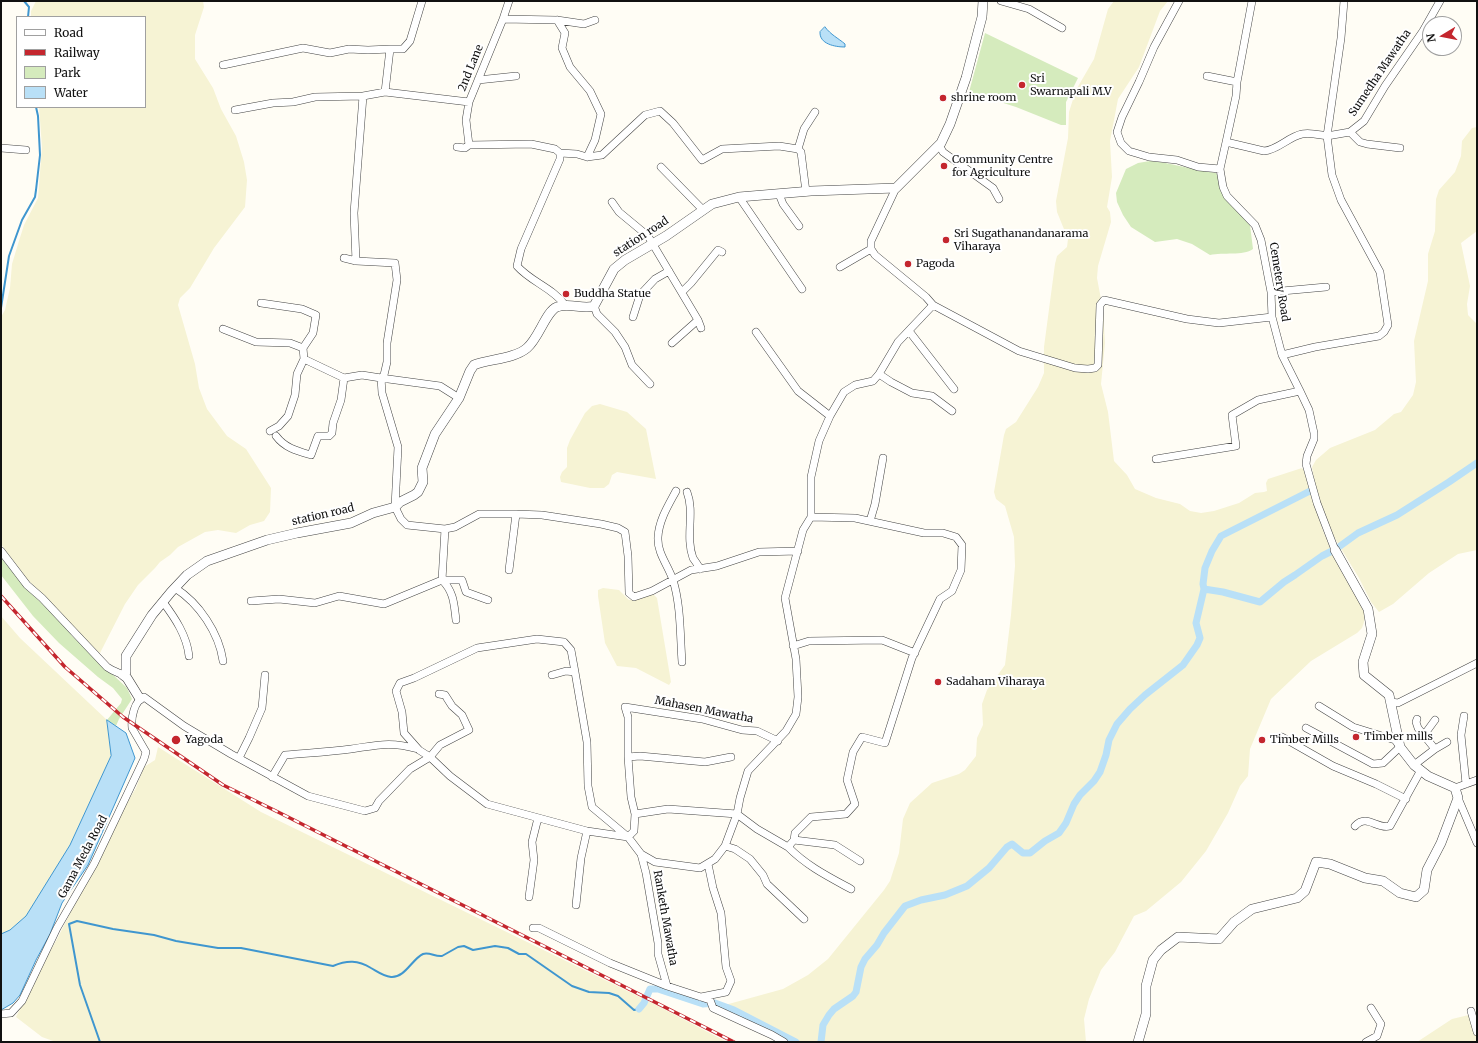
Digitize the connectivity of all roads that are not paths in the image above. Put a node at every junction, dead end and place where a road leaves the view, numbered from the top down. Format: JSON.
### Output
{"nodes":[{"id":1,"x":422,"y":1,"type":"edge"},
{"id":2,"x":509,"y":1,"type":"edge"},
{"id":3,"x":983,"y":1,"type":"edge"},
{"id":4,"x":1002,"y":1,"type":"edge"},
{"id":5,"x":1179,"y":1,"type":"edge"},
{"id":6,"x":1252,"y":1,"type":"edge"},
{"id":7,"x":1344,"y":1,"type":"edge"},
{"id":8,"x":1440,"y":1,"type":"edge"},
{"id":9,"x":503,"y":19,"type":"junction"},
{"id":10,"x":557,"y":20,"type":"junction"},
{"id":11,"x":595,"y":20,"type":"dead end"},
{"id":12,"x":1062,"y":28,"type":"dead end"},
{"id":13,"x":390,"y":49,"type":"junction"},
{"id":14,"x":223,"y":65,"type":"dead end"},
{"id":15,"x":516,"y":76,"type":"dead end"},
{"id":16,"x":1207,"y":76,"type":"dead end"},
{"id":17,"x":478,"y":80,"type":"junction"},
{"id":18,"x":1237,"y":82,"type":"junction"},
{"id":19,"x":385,"y":92,"type":"junction"},
{"id":20,"x":363,"y":96,"type":"junction"},
{"id":21,"x":469,"y":102,"type":"junction"},
{"id":22,"x":235,"y":110,"type":"dead end"},
{"id":23,"x":815,"y":112,"type":"dead end"},
{"id":24,"x":1350,"y":132,"type":"junction"},
{"id":25,"x":1327,"y":136,"type":"junction"},
{"id":26,"x":1226,"y":142,"type":"junction"},
{"id":27,"x":469,"y":144,"type":"junction"},
{"id":28,"x":939,"y":145,"type":"junction"},
{"id":29,"x":457,"y":147,"type":"dead end"},
{"id":30,"x":1,"y":148,"type":"edge"},
{"id":31,"x":1400,"y":148,"type":"dead end"},
{"id":32,"x":798,"y":149,"type":"junction"},
{"id":33,"x":26,"y":150,"type":"dead end"},
{"id":34,"x":560,"y":153,"type":"junction"},
{"id":35,"x":587,"y":157,"type":"junction"},
{"id":36,"x":661,"y":167,"type":"dead end"},
{"id":37,"x":1220,"y":169,"type":"junction"},
{"id":38,"x":896,"y":188,"type":"junction"},
{"id":39,"x":806,"y":192,"type":"junction"},
{"id":40,"x":779,"y":194,"type":"junction"},
{"id":41,"x":739,"y":197,"type":"junction"},
{"id":42,"x":1000,"y":199,"type":"dead end"},
{"id":43,"x":612,"y":202,"type":"dead end"},
{"id":44,"x":703,"y":210,"type":"junction"},
{"id":45,"x":799,"y":226,"type":"dead end"},
{"id":46,"x":653,"y":244,"type":"junction"},
{"id":47,"x":871,"y":249,"type":"junction"},
{"id":48,"x":722,"y":252,"type":"dead end"},
{"id":49,"x":344,"y":258,"type":"dead end"},
{"id":50,"x":356,"y":261,"type":"junction"},
{"id":51,"x":840,"y":267,"type":"dead end"},
{"id":52,"x":669,"y":271,"type":"junction"},
{"id":53,"x":1326,"y":287,"type":"dead end"},
{"id":54,"x":802,"y":289,"type":"dead end"},
{"id":55,"x":682,"y":292,"type":"junction"},
{"id":56,"x":1271,"y":292,"type":"junction"},
{"id":57,"x":261,"y":303,"type":"dead end"},
{"id":58,"x":565,"y":305,"type":"junction"},
{"id":59,"x":932,"y":305,"type":"junction"},
{"id":60,"x":594,"y":306,"type":"junction"},
{"id":61,"x":633,"y":317,"type":"dead end"},
{"id":62,"x":1272,"y":317,"type":"junction"},
{"id":63,"x":698,"y":320,"type":"junction"},
{"id":64,"x":701,"y":328,"type":"dead end"},
{"id":65,"x":223,"y":329,"type":"dead end"},
{"id":66,"x":909,"y":331,"type":"junction"},
{"id":67,"x":756,"y":332,"type":"dead end"},
{"id":68,"x":672,"y":343,"type":"dead end"},
{"id":69,"x":303,"y":348,"type":"junction"},
{"id":70,"x":1282,"y":355,"type":"junction"},
{"id":71,"x":304,"y":359,"type":"junction"},
{"id":72,"x":880,"y":374,"type":"junction"},
{"id":73,"x":344,"y":378,"type":"junction"},
{"id":74,"x":381,"y":378,"type":"junction"},
{"id":75,"x":650,"y":384,"type":"dead end"},
{"id":76,"x":954,"y":389,"type":"dead end"},
{"id":77,"x":1300,"y":391,"type":"junction"},
{"id":78,"x":459,"y":398,"type":"junction"},
{"id":79,"x":952,"y":411,"type":"dead end"},
{"id":80,"x":830,"y":416,"type":"junction"},
{"id":81,"x":270,"y":430,"type":"dead end"},
{"id":82,"x":276,"y":436,"type":"dead end"},
{"id":83,"x":883,"y":458,"type":"dead end"},
{"id":84,"x":1156,"y":459,"type":"dead end"},
{"id":85,"x":676,"y":491,"type":"dead end"},
{"id":86,"x":687,"y":492,"type":"dead end"},
{"id":87,"x":395,"y":507,"type":"junction"},
{"id":88,"x":516,"y":514,"type":"junction"},
{"id":89,"x":811,"y":517,"type":"junction"},
{"id":90,"x":870,"y":521,"type":"junction"},
{"id":91,"x":445,"y":530,"type":"junction"},
{"id":92,"x":1335,"y":549,"type":"joint"},
{"id":93,"x":1,"y":551,"type":"edge"},
{"id":94,"x":798,"y":552,"type":"junction"},
{"id":95,"x":700,"y":569,"type":"junction"},
{"id":96,"x":509,"y":570,"type":"dead end"},
{"id":97,"x":442,"y":580,"type":"junction"},
{"id":98,"x":673,"y":580,"type":"junction"},
{"id":99,"x":175,"y":588,"type":"junction"},
{"id":100,"x":488,"y":600,"type":"dead end"},
{"id":101,"x":251,"y":601,"type":"dead end"},
{"id":102,"x":163,"y":602,"type":"junction"},
{"id":103,"x":456,"y":620,"type":"dead end"},
{"id":104,"x":793,"y":646,"type":"junction"},
{"id":105,"x":189,"y":656,"type":"dead end"},
{"id":106,"x":914,"y":656,"type":"junction"},
{"id":107,"x":223,"y":661,"type":"dead end"},
{"id":108,"x":682,"y":662,"type":"dead end"},
{"id":109,"x":1477,"y":663,"type":"edge"},
{"id":110,"x":575,"y":672,"type":"junction"},
{"id":111,"x":122,"y":675,"type":"junction"},
{"id":112,"x":265,"y":675,"type":"dead end"},
{"id":113,"x":552,"y":675,"type":"dead end"},
{"id":114,"x":439,"y":694,"type":"dead end"},
{"id":115,"x":140,"y":699,"type":"junction"},
{"id":116,"x":1391,"y":702,"type":"junction"},
{"id":117,"x":1319,"y":706,"type":"dead end"},
{"id":118,"x":1464,"y":716,"type":"dead end"},
{"id":119,"x":1418,"y":719,"type":"dead end"},
{"id":120,"x":1435,"y":720,"type":"dead end"},
{"id":121,"x":1306,"y":728,"type":"dead end"},
{"id":122,"x":1282,"y":736,"type":"dead end"},
{"id":123,"x":1424,"y":736,"type":"junction"},
{"id":124,"x":778,"y":741,"type":"junction"},
{"id":125,"x":1447,"y":742,"type":"dead end"},
{"id":126,"x":1400,"y":747,"type":"junction"},
{"id":127,"x":1435,"y":749,"type":"junction"},
{"id":128,"x":420,"y":750,"type":"junction"},
{"id":129,"x":430,"y":757,"type":"junction"},
{"id":130,"x":628,"y":757,"type":"junction"},
{"id":131,"x":239,"y":758,"type":"junction"},
{"id":132,"x":731,"y":758,"type":"dead end"},
{"id":133,"x":1418,"y":768,"type":"junction"},
{"id":134,"x":272,"y":777,"type":"junction"},
{"id":135,"x":1477,"y":780,"type":"edge"},
{"id":136,"x":1466,"y":784,"type":"junction"},
{"id":137,"x":1455,"y":788,"type":"junction"},
{"id":138,"x":1458,"y":798,"type":"junction"},
{"id":139,"x":1406,"y":799,"type":"junction"},
{"id":140,"x":635,"y":814,"type":"junction"},
{"id":141,"x":737,"y":814,"type":"junction"},
{"id":142,"x":538,"y":818,"type":"junction"},
{"id":143,"x":1355,"y":826,"type":"dead end"},
{"id":144,"x":587,"y":831,"type":"junction"},
{"id":145,"x":628,"y":837,"type":"junction"},
{"id":146,"x":794,"y":840,"type":"junction"},
{"id":147,"x":1477,"y":841,"type":"edge"},
{"id":148,"x":725,"y":846,"type":"junction"},
{"id":149,"x":788,"y":847,"type":"junction"},
{"id":150,"x":641,"y":854,"type":"junction"},
{"id":151,"x":860,"y":861,"type":"dead end"},
{"id":152,"x":708,"y":864,"type":"junction"},
{"id":153,"x":851,"y":889,"type":"dead end"},
{"id":154,"x":529,"y":897,"type":"dead end"},
{"id":155,"x":576,"y":905,"type":"dead end"},
{"id":156,"x":804,"y":919,"type":"dead end"},
{"id":157,"x":533,"y":928,"type":"dead end"},
{"id":158,"x":668,"y":986,"type":"junction"},
{"id":159,"x":699,"y":997,"type":"junction"},
{"id":160,"x":1371,"y":1008,"type":"dead end"},
{"id":161,"x":1472,"y":1011,"type":"dead end"},
{"id":162,"x":1,"y":1014,"type":"edge"},
{"id":163,"x":1477,"y":1032,"type":"edge"},
{"id":164,"x":784,"y":1042,"type":"edge"},
{"id":165,"x":1138,"y":1042,"type":"edge"},
{"id":166,"x":1366,"y":1042,"type":"edge"}],
"edges":[{"from":1,"to":13,"type":"street"},
{"from":2,"to":9,"type":"street","name":"2nd Lane"},
{"from":3,"to":28,"type":"street"},
{"from":4,"to":12,"type":"street"},
{"from":5,"to":37,"type":"street"},
{"from":6,"to":18,"type":"street","name":"Cemetery Road"},
{"from":7,"to":25,"type":"street"},
{"from":8,"to":24,"type":"street","name":"Sumedha Mawatha"},
{"from":9,"to":10,"type":"street"},
{"from":9,"to":17,"type":"street","name":"2nd Lane"},
{"from":10,"to":11,"type":"street"},
{"from":10,"to":35,"type":"street"},
{"from":13,"to":14,"type":"street"},
{"from":13,"to":19,"type":"street"},
{"from":15,"to":17,"type":"street"},
{"from":16,"to":18,"type":"street"},
{"from":17,"to":21,"type":"street","name":"2nd Lane"},
{"from":18,"to":26,"type":"street","name":"Cemetery Road"},
{"from":19,"to":20,"type":"street"},
{"from":19,"to":21,"type":"street"},
{"from":20,"to":22,"type":"street"},
{"from":20,"to":50,"type":"street"},
{"from":21,"to":27,"type":"street","name":"2nd Lane"},
{"from":23,"to":32,"type":"street"},
{"from":24,"to":25,"type":"street","name":"Sumedha Mawatha"},
{"from":24,"to":31,"type":"street"},
{"from":25,"to":26,"type":"street"},
{"from":25,"to":70,"type":"street"},
{"from":26,"to":37,"type":"street","name":"Cemetery Road"},
{"from":27,"to":29,"type":"street"},
{"from":27,"to":34,"type":"street"},
{"from":28,"to":38,"type":"street"},
{"from":28,"to":42,"type":"street"},
{"from":30,"to":33,"type":"street"},
{"from":32,"to":35,"type":"street"},
{"from":32,"to":39,"type":"street"},
{"from":34,"to":35,"type":"street"},
{"from":34,"to":58,"type":"street"},
{"from":36,"to":44,"type":"street"},
{"from":37,"to":56,"type":"street","name":"Cemetery Road"},
{"from":38,"to":39,"type":"street","name":"station road"},
{"from":38,"to":47,"type":"street"},
{"from":39,"to":40,"type":"street","name":"station road"},
{"from":40,"to":41,"type":"street","name":"station road"},
{"from":40,"to":45,"type":"street"},
{"from":41,"to":44,"type":"street","name":"station road"},
{"from":41,"to":54,"type":"street"},
{"from":43,"to":46,"type":"street"},
{"from":44,"to":46,"type":"street","name":"station road"},
{"from":46,"to":52,"type":"street"},
{"from":46,"to":60,"type":"street","name":"station road"},
{"from":47,"to":51,"type":"street"},
{"from":47,"to":59,"type":"street"},
{"from":48,"to":55,"type":"street"},
{"from":49,"to":50,"type":"street"},
{"from":50,"to":74,"type":"street"},
{"from":52,"to":55,"type":"street"},
{"from":52,"to":61,"type":"street"},
{"from":53,"to":56,"type":"street"},
{"from":55,"to":63,"type":"street"},
{"from":56,"to":62,"type":"street","name":"Cemetery Road"},
{"from":57,"to":69,"type":"street"},
{"from":58,"to":60,"type":"street"},
{"from":58,"to":78,"type":"street","name":"station road"},
{"from":59,"to":62,"type":"street"},
{"from":59,"to":66,"type":"street"},
{"from":60,"to":75,"type":"street"},
{"from":62,"to":70,"type":"street","name":"Cemetery Road"},
{"from":63,"to":64,"type":"street"},
{"from":63,"to":68,"type":"street"},
{"from":65,"to":69,"type":"street"},
{"from":66,"to":72,"type":"street"},
{"from":66,"to":76,"type":"street"},
{"from":67,"to":80,"type":"street"},
{"from":69,"to":71,"type":"street"},
{"from":70,"to":77,"type":"street","name":"Cemetery Road"},
{"from":71,"to":73,"type":"street"},
{"from":71,"to":81,"type":"street"},
{"from":72,"to":79,"type":"street"},
{"from":72,"to":80,"type":"street"},
{"from":73,"to":74,"type":"street"},
{"from":73,"to":82,"type":"street"},
{"from":74,"to":78,"type":"street"},
{"from":74,"to":87,"type":"street"},
{"from":77,"to":84,"type":"street"},
{"from":77,"to":92,"type":"street","name":"Cemetery Road"},
{"from":78,"to":87,"type":"street","name":"station road"},
{"from":80,"to":89,"type":"street"},
{"from":83,"to":90,"type":"street"},
{"from":85,"to":98,"type":"street"},
{"from":86,"to":95,"type":"street"},
{"from":87,"to":91,"type":"street"},
{"from":87,"to":99,"type":"street","name":"station road"},
{"from":88,"to":91,"type":"street"},
{"from":88,"to":96,"type":"street"},
{"from":88,"to":98,"type":"street"},
{"from":89,"to":90,"type":"street"},
{"from":89,"to":94,"type":"street"},
{"from":90,"to":106,"type":"street"},
{"from":91,"to":97,"type":"street"},
{"from":92,"to":116,"type":"street"},
{"from":93,"to":111,"type":"street"},
{"from":94,"to":95,"type":"street"},
{"from":94,"to":104,"type":"street"},
{"from":95,"to":98,"type":"street"},
{"from":97,"to":100,"type":"street"},
{"from":97,"to":101,"type":"street"},
{"from":97,"to":103,"type":"street"},
{"from":98,"to":108,"type":"street"},
{"from":99,"to":102,"type":"street","name":"station road"},
{"from":99,"to":107,"type":"street"},
{"from":102,"to":105,"type":"street"},
{"from":102,"to":111,"type":"street","name":"station road"},
{"from":104,"to":106,"type":"street"},
{"from":104,"to":124,"type":"street"},
{"from":106,"to":146,"type":"street"},
{"from":109,"to":116,"type":"street"},
{"from":110,"to":113,"type":"street"},
{"from":110,"to":128,"type":"street"},
{"from":110,"to":145,"type":"street"},
{"from":111,"to":115,"type":"street"},
{"from":112,"to":131,"type":"street"},
{"from":114,"to":129,"type":"street"},
{"from":115,"to":131,"type":"street"},
{"from":115,"to":162,"type":"street","name":"Gama Meda Road"},
{"from":116,"to":126,"type":"street"},
{"from":117,"to":126,"type":"street"},
{"from":118,"to":136,"type":"street"},
{"from":119,"to":123,"type":"street"},
{"from":120,"to":123,"type":"street"},
{"from":121,"to":126,"type":"street"},
{"from":122,"to":139,"type":"street"},
{"from":123,"to":127,"type":"street"},
{"from":124,"to":130,"type":"street","name":"Mahasen Mawatha"},
{"from":124,"to":141,"type":"street"},
{"from":125,"to":127,"type":"street"},
{"from":126,"to":133,"type":"street"},
{"from":127,"to":133,"type":"street"},
{"from":128,"to":129,"type":"street"},
{"from":128,"to":134,"type":"street"},
{"from":129,"to":134,"type":"street"},
{"from":129,"to":142,"type":"street"},
{"from":130,"to":132,"type":"street"},
{"from":130,"to":140,"type":"street"},
{"from":131,"to":134,"type":"street"},
{"from":133,"to":137,"type":"street"},
{"from":133,"to":139,"type":"street"},
{"from":135,"to":136,"type":"street"},
{"from":136,"to":137,"type":"street"},
{"from":137,"to":138,"type":"street"},
{"from":138,"to":147,"type":"street"},
{"from":138,"to":165,"type":"street"},
{"from":139,"to":143,"type":"street"},
{"from":140,"to":141,"type":"street"},
{"from":140,"to":145,"type":"street"},
{"from":141,"to":148,"type":"street"},
{"from":141,"to":149,"type":"street"},
{"from":142,"to":144,"type":"street"},
{"from":142,"to":154,"type":"street"},
{"from":144,"to":145,"type":"street"},
{"from":144,"to":155,"type":"street"},
{"from":145,"to":150,"type":"street"},
{"from":146,"to":149,"type":"street"},
{"from":146,"to":151,"type":"street"},
{"from":148,"to":152,"type":"street"},
{"from":148,"to":156,"type":"street"},
{"from":149,"to":153,"type":"street"},
{"from":150,"to":152,"type":"street"},
{"from":150,"to":158,"type":"street","name":"Ranketh Mawatha"},
{"from":152,"to":159,"type":"street"},
{"from":157,"to":158,"type":"street"},
{"from":158,"to":159,"type":"street"},
{"from":159,"to":164,"type":"street"},
{"from":160,"to":166,"type":"street"},
{"from":161,"to":163,"type":"street"}]}
